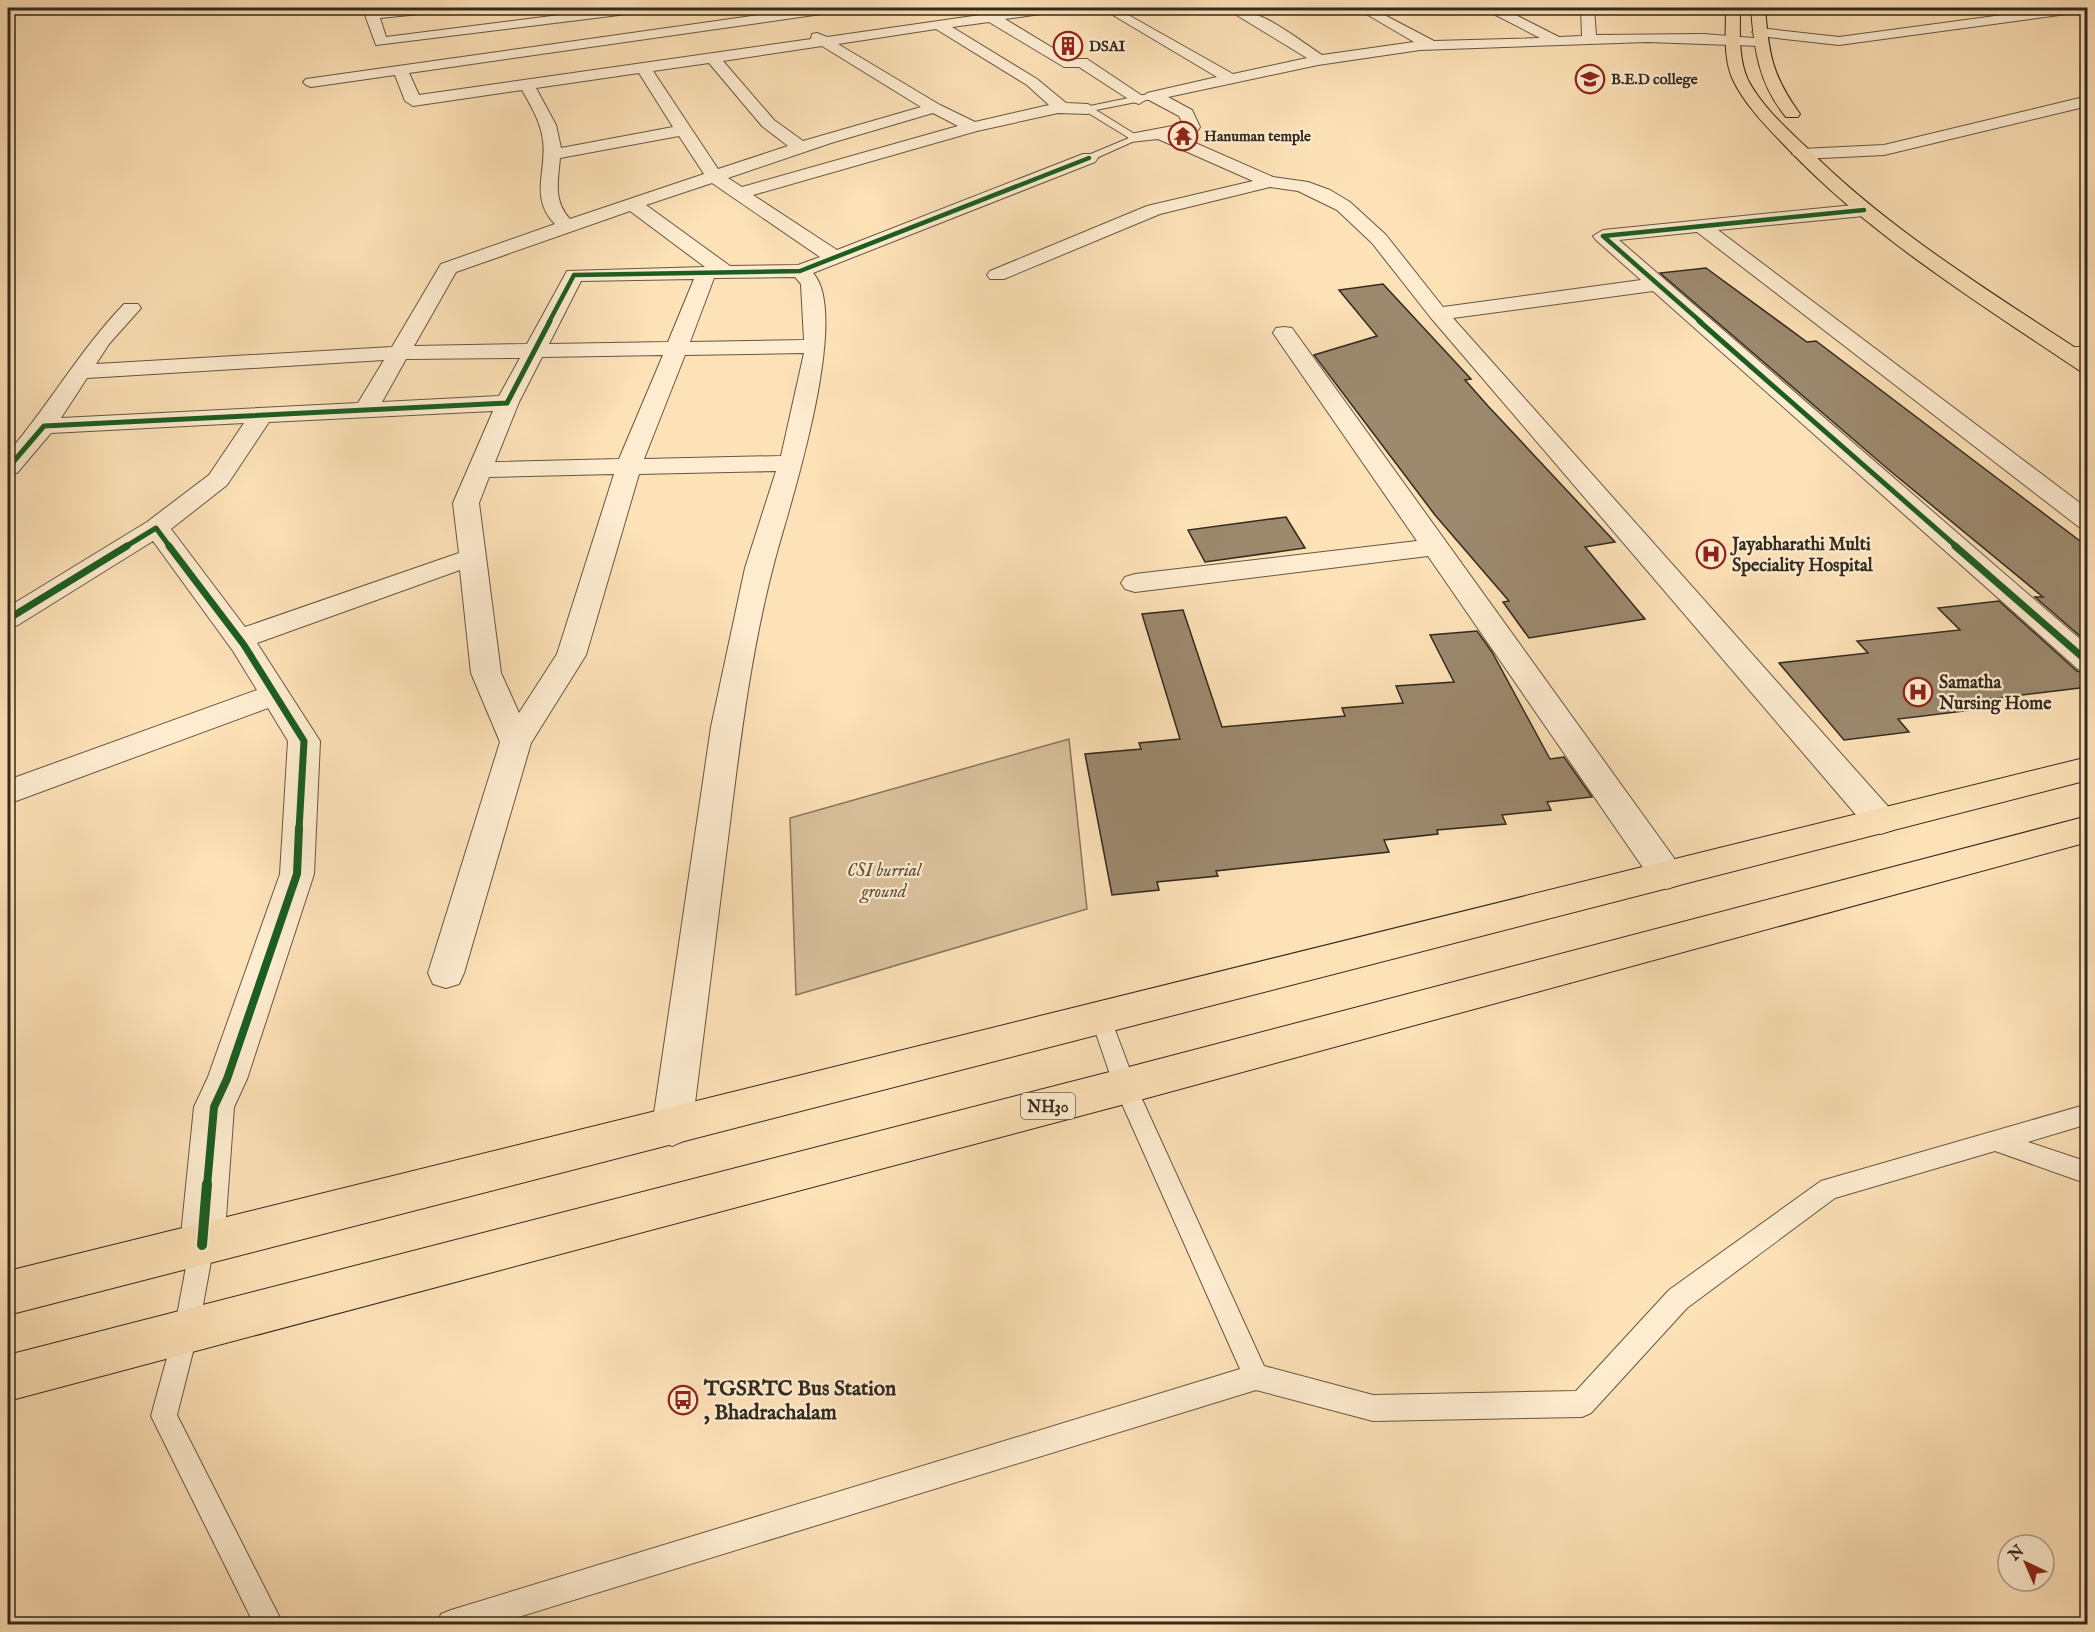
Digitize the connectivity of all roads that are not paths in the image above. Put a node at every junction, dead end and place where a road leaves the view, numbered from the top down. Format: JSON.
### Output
{"nodes":[{"id":1,"x":439,"y":8,"type":"edge"},
{"id":2,"x":643,"y":8,"type":"edge"},
{"id":3,"x":835,"y":8,"type":"edge"},
{"id":4,"x":975,"y":8,"type":"edge"},
{"id":5,"x":1055,"y":8,"type":"edge"},
{"id":6,"x":1107,"y":8,"type":"edge"},
{"id":7,"x":1232,"y":8,"type":"edge"},
{"id":8,"x":1362,"y":8,"type":"edge"},
{"id":9,"x":1493,"y":8,"type":"edge"},
{"id":10,"x":1588,"y":8,"type":"edge"},
{"id":11,"x":1733,"y":8,"type":"edge"},
{"id":12,"x":1758,"y":8,"type":"edge"},
{"id":13,"x":2081,"y":8,"type":"edge"},
{"id":14,"x":373,"y":11,"type":"edge"},
{"id":15,"x":772,"y":12,"type":"edge"},
{"id":16,"x":992,"y":17,"type":"junction"},
{"id":17,"x":939,"y":25,"type":"junction"},
{"id":18,"x":1760,"y":37,"type":"junction"},
{"id":19,"x":1589,"y":39,"type":"junction"},
{"id":20,"x":1734,"y":39,"type":"junction"},
{"id":21,"x":822,"y":40,"type":"junction"},
{"id":22,"x":1556,"y":41,"type":"junction"},
{"id":23,"x":1432,"y":46,"type":"junction"},
{"id":24,"x":712,"y":57,"type":"junction"},
{"id":25,"x":1321,"y":61,"type":"junction"},
{"id":26,"x":400,"y":68,"type":"junction"},
{"id":27,"x":643,"y":68,"type":"junction"},
{"id":28,"x":1740,"y":78,"type":"junction"},
{"id":29,"x":1231,"y":79,"type":"junction"},
{"id":30,"x":1768,"y":80,"type":"junction"},
{"id":31,"x":311,"y":82,"type":"dead end"},
{"id":32,"x":527,"y":85,"type":"junction"},
{"id":33,"x":1146,"y":98,"type":"junction"},
{"id":34,"x":2088,"y":101,"type":"edge"},
{"id":35,"x":934,"y":108,"type":"junction"},
{"id":36,"x":1062,"y":108,"type":"junction"},
{"id":37,"x":1760,"y":109,"type":"junction"},
{"id":38,"x":1088,"y":110,"type":"junction"},
{"id":39,"x":1788,"y":110,"type":"junction"},
{"id":40,"x":973,"y":127,"type":"junction"},
{"id":41,"x":683,"y":130,"type":"junction"},
{"id":42,"x":1159,"y":133,"type":"junction"},
{"id":43,"x":1136,"y":138,"type":"junction"},
{"id":44,"x":801,"y":147,"type":"junction"},
{"id":45,"x":1801,"y":154,"type":"junction"},
{"id":46,"x":1831,"y":154,"type":"junction"},
{"id":47,"x":551,"y":155,"type":"junction"},
{"id":48,"x":1089,"y":158,"type":"joint"},
{"id":49,"x":1847,"y":168,"type":"dead end"},
{"id":50,"x":714,"y":176,"type":"junction"},
{"id":51,"x":1270,"y":182,"type":"junction"},
{"id":52,"x":739,"y":193,"type":"junction"},
{"id":53,"x":633,"y":204,"type":"junction"},
{"id":54,"x":1864,"y":210,"type":"junction"},
{"id":55,"x":567,"y":226,"type":"junction"},
{"id":56,"x":1701,"y":226,"type":"junction"},
{"id":57,"x":835,"y":258,"type":"junction"},
{"id":58,"x":800,"y":272,"type":"junction"},
{"id":59,"x":717,"y":274,"type":"junction"},
{"id":60,"x":997,"y":275,"type":"dead end"},
{"id":61,"x":1658,"y":284,"type":"junction"},
{"id":62,"x":131,"y":308,"type":"dead end"},
{"id":63,"x":1438,"y":314,"type":"junction"},
{"id":64,"x":1284,"y":333,"type":"dead end"},
{"id":65,"x":2080,"y":344,"type":"edge"},
{"id":66,"x":815,"y":346,"type":"junction"},
{"id":67,"x":676,"y":347,"type":"junction"},
{"id":68,"x":535,"y":350,"type":"junction"},
{"id":69,"x":399,"y":353,"type":"junction"},
{"id":70,"x":2088,"y":366,"type":"edge"},
{"id":71,"x":80,"y":372,"type":"junction"},
{"id":72,"x":508,"y":403,"type":"junction"},
{"id":73,"x":366,"y":410,"type":"junction"},
{"id":74,"x":261,"y":416,"type":"junction"},
{"id":75,"x":44,"y":426,"type":"junction"},
{"id":76,"x":790,"y":463,"type":"junction"},
{"id":77,"x":9,"y":464,"type":"edge"},
{"id":78,"x":629,"y":466,"type":"junction"},
{"id":79,"x":480,"y":470,"type":"junction"},
{"id":80,"x":2088,"y":522,"type":"edge"},
{"id":81,"x":156,"y":528,"type":"junction"},
{"id":82,"x":1435,"y":547,"type":"junction"},
{"id":83,"x":472,"y":557,"type":"junction"},
{"id":84,"x":1135,"y":583,"type":"dead end"},
{"id":85,"x":8,"y":619,"type":"edge"},
{"id":86,"x":239,"y":639,"type":"junction"},
{"id":87,"x":2088,"y":662,"type":"edge"},
{"id":88,"x":274,"y":695,"type":"junction"},
{"id":89,"x":516,"y":742,"type":"junction"},
{"id":90,"x":2088,"y":768,"type":"edge"},
{"id":91,"x":8,"y":792,"type":"edge"},
{"id":92,"x":1881,"y":821,"type":"junction"},
{"id":93,"x":2088,"y":830,"type":"edge"},
{"id":94,"x":1667,"y":875,"type":"junction"},
{"id":95,"x":446,"y":973,"type":"dead end"},
{"id":96,"x":1101,"y":1019,"type":"junction"},
{"id":97,"x":1125,"y":1086,"type":"junction"},
{"id":98,"x":2088,"y":1114,"type":"edge"},
{"id":99,"x":672,"y":1127,"type":"junction"},
{"id":100,"x":1995,"y":1141,"type":"junction"},
{"id":101,"x":2088,"y":1173,"type":"edge"},
{"id":102,"x":202,"y":1245,"type":"junction"},
{"id":103,"x":8,"y":1293,"type":"edge"},
{"id":104,"x":186,"y":1332,"type":"junction"},
{"id":105,"x":1256,"y":1377,"type":"junction"},
{"id":106,"x":8,"y":1378,"type":"edge"},
{"id":107,"x":269,"y":1624,"type":"edge"},
{"id":108,"x":452,"y":1624,"type":"edge"}],
"edges":[{"from":1,"to":14,"type":"street"},
{"from":2,"to":14,"type":"street"},
{"from":3,"to":15,"type":"street"},
{"from":4,"to":16,"type":"street"},
{"from":5,"to":16,"type":"street"},
{"from":6,"to":29,"type":"street"},
{"from":7,"to":25,"type":"street"},
{"from":8,"to":23,"type":"street"},
{"from":9,"to":22,"type":"street"},
{"from":10,"to":19,"type":"street"},
{"from":11,"to":20,"type":"main road"},
{"from":12,"to":18,"type":"main road"},
{"from":13,"to":18,"type":"street"},
{"from":15,"to":21,"type":"street"},
{"from":15,"to":26,"type":"street"},
{"from":16,"to":17,"type":"street"},
{"from":16,"to":33,"type":"street"},
{"from":17,"to":21,"type":"street"},
{"from":17,"to":36,"type":"street"},
{"from":18,"to":20,"type":"street"},
{"from":18,"to":30,"type":"main road"},
{"from":19,"to":20,"type":"street"},
{"from":19,"to":22,"type":"street"},
{"from":20,"to":28,"type":"main road"},
{"from":21,"to":24,"type":"street"},
{"from":21,"to":35,"type":"street"},
{"from":22,"to":23,"type":"street"},
{"from":23,"to":25,"type":"street"},
{"from":24,"to":27,"type":"street"},
{"from":24,"to":44,"type":"street"},
{"from":25,"to":29,"type":"street"},
{"from":26,"to":31,"type":"street"},
{"from":26,"to":32,"type":"street"},
{"from":27,"to":32,"type":"street"},
{"from":27,"to":41,"type":"street"},
{"from":28,"to":30,"type":"main road"},
{"from":28,"to":37,"type":"main road"},
{"from":29,"to":33,"type":"street"},
{"from":30,"to":39,"type":"main road"},
{"from":32,"to":47,"type":"street"},
{"from":33,"to":38,"type":"lane"},
{"from":33,"to":42,"type":"street"},
{"from":34,"to":46,"type":"street"},
{"from":35,"to":40,"type":"street"},
{"from":35,"to":44,"type":"street"},
{"from":36,"to":38,"type":"street"},
{"from":36,"to":40,"type":"street"},
{"from":37,"to":39,"type":"main road"},
{"from":37,"to":45,"type":"main road"},
{"from":38,"to":43,"type":"lane"},
{"from":39,"to":46,"type":"main road"},
{"from":40,"to":52,"type":"street"},
{"from":41,"to":47,"type":"street"},
{"from":41,"to":50,"type":"street"},
{"from":42,"to":43,"type":"street"},
{"from":42,"to":51,"type":"street"},
{"from":43,"to":48,"type":"lane"},
{"from":44,"to":50,"type":"street"},
{"from":45,"to":46,"type":"street"},
{"from":45,"to":54,"type":"main road"},
{"from":46,"to":49,"type":"main road"},
{"from":47,"to":55,"type":"street"},
{"from":48,"to":57,"type":"street"},
{"from":50,"to":52,"type":"street"},
{"from":50,"to":53,"type":"street"},
{"from":51,"to":60,"type":"street"},
{"from":51,"to":63,"type":"street"},
{"from":52,"to":57,"type":"street"},
{"from":53,"to":55,"type":"street"},
{"from":53,"to":59,"type":"street"},
{"from":54,"to":56,"type":"street"},
{"from":54,"to":65,"type":"main road"},
{"from":55,"to":69,"type":"street"},
{"from":56,"to":61,"type":"street"},
{"from":56,"to":80,"type":"street"},
{"from":57,"to":58,"type":"street"},
{"from":58,"to":59,"type":"street"},
{"from":58,"to":66,"type":"street"},
{"from":59,"to":67,"type":"street"},
{"from":59,"to":68,"type":"street"},
{"from":61,"to":63,"type":"street"},
{"from":61,"to":87,"type":"street"},
{"from":62,"to":71,"type":"street"},
{"from":63,"to":92,"type":"street"},
{"from":64,"to":82,"type":"street"},
{"from":65,"to":70,"type":"main road"},
{"from":66,"to":67,"type":"street"},
{"from":66,"to":76,"type":"street"},
{"from":67,"to":68,"type":"street"},
{"from":67,"to":78,"type":"street"},
{"from":68,"to":69,"type":"street"},
{"from":68,"to":72,"type":"street"},
{"from":69,"to":71,"type":"street"},
{"from":69,"to":73,"type":"street"},
{"from":71,"to":75,"type":"street"},
{"from":72,"to":73,"type":"street"},
{"from":72,"to":79,"type":"street"},
{"from":73,"to":74,"type":"street"},
{"from":74,"to":75,"type":"street"},
{"from":74,"to":81,"type":"street"},
{"from":75,"to":77,"type":"street"},
{"from":76,"to":78,"type":"street"},
{"from":76,"to":99,"type":"street"},
{"from":78,"to":79,"type":"street"},
{"from":78,"to":89,"type":"street"},
{"from":79,"to":83,"type":"street"},
{"from":81,"to":85,"type":"street"},
{"from":81,"to":86,"type":"street"},
{"from":82,"to":84,"type":"street"},
{"from":82,"to":94,"type":"street"},
{"from":83,"to":86,"type":"street"},
{"from":83,"to":89,"type":"street"},
{"from":86,"to":88,"type":"street"},
{"from":88,"to":91,"type":"street"},
{"from":88,"to":102,"type":"street"},
{"from":89,"to":95,"type":"street"},
{"from":90,"to":92,"type":"main road"},
{"from":92,"to":94,"type":"main road"},
{"from":93,"to":97,"type":"main road","number":"NH30"},
{"from":94,"to":96,"type":"main road"},
{"from":96,"to":97,"type":"lane"},
{"from":96,"to":99,"type":"main road"},
{"from":97,"to":104,"type":"main road","number":"NH30"},
{"from":97,"to":105,"type":"lane"},
{"from":98,"to":100,"type":"lane"},
{"from":99,"to":102,"type":"main road"},
{"from":100,"to":101,"type":"lane"},
{"from":100,"to":105,"type":"lane"},
{"from":102,"to":103,"type":"main road"},
{"from":102,"to":104,"type":"lane"},
{"from":104,"to":106,"type":"main road","number":"NH30"},
{"from":104,"to":107,"type":"lane"},
{"from":105,"to":108,"type":"lane"}]}
